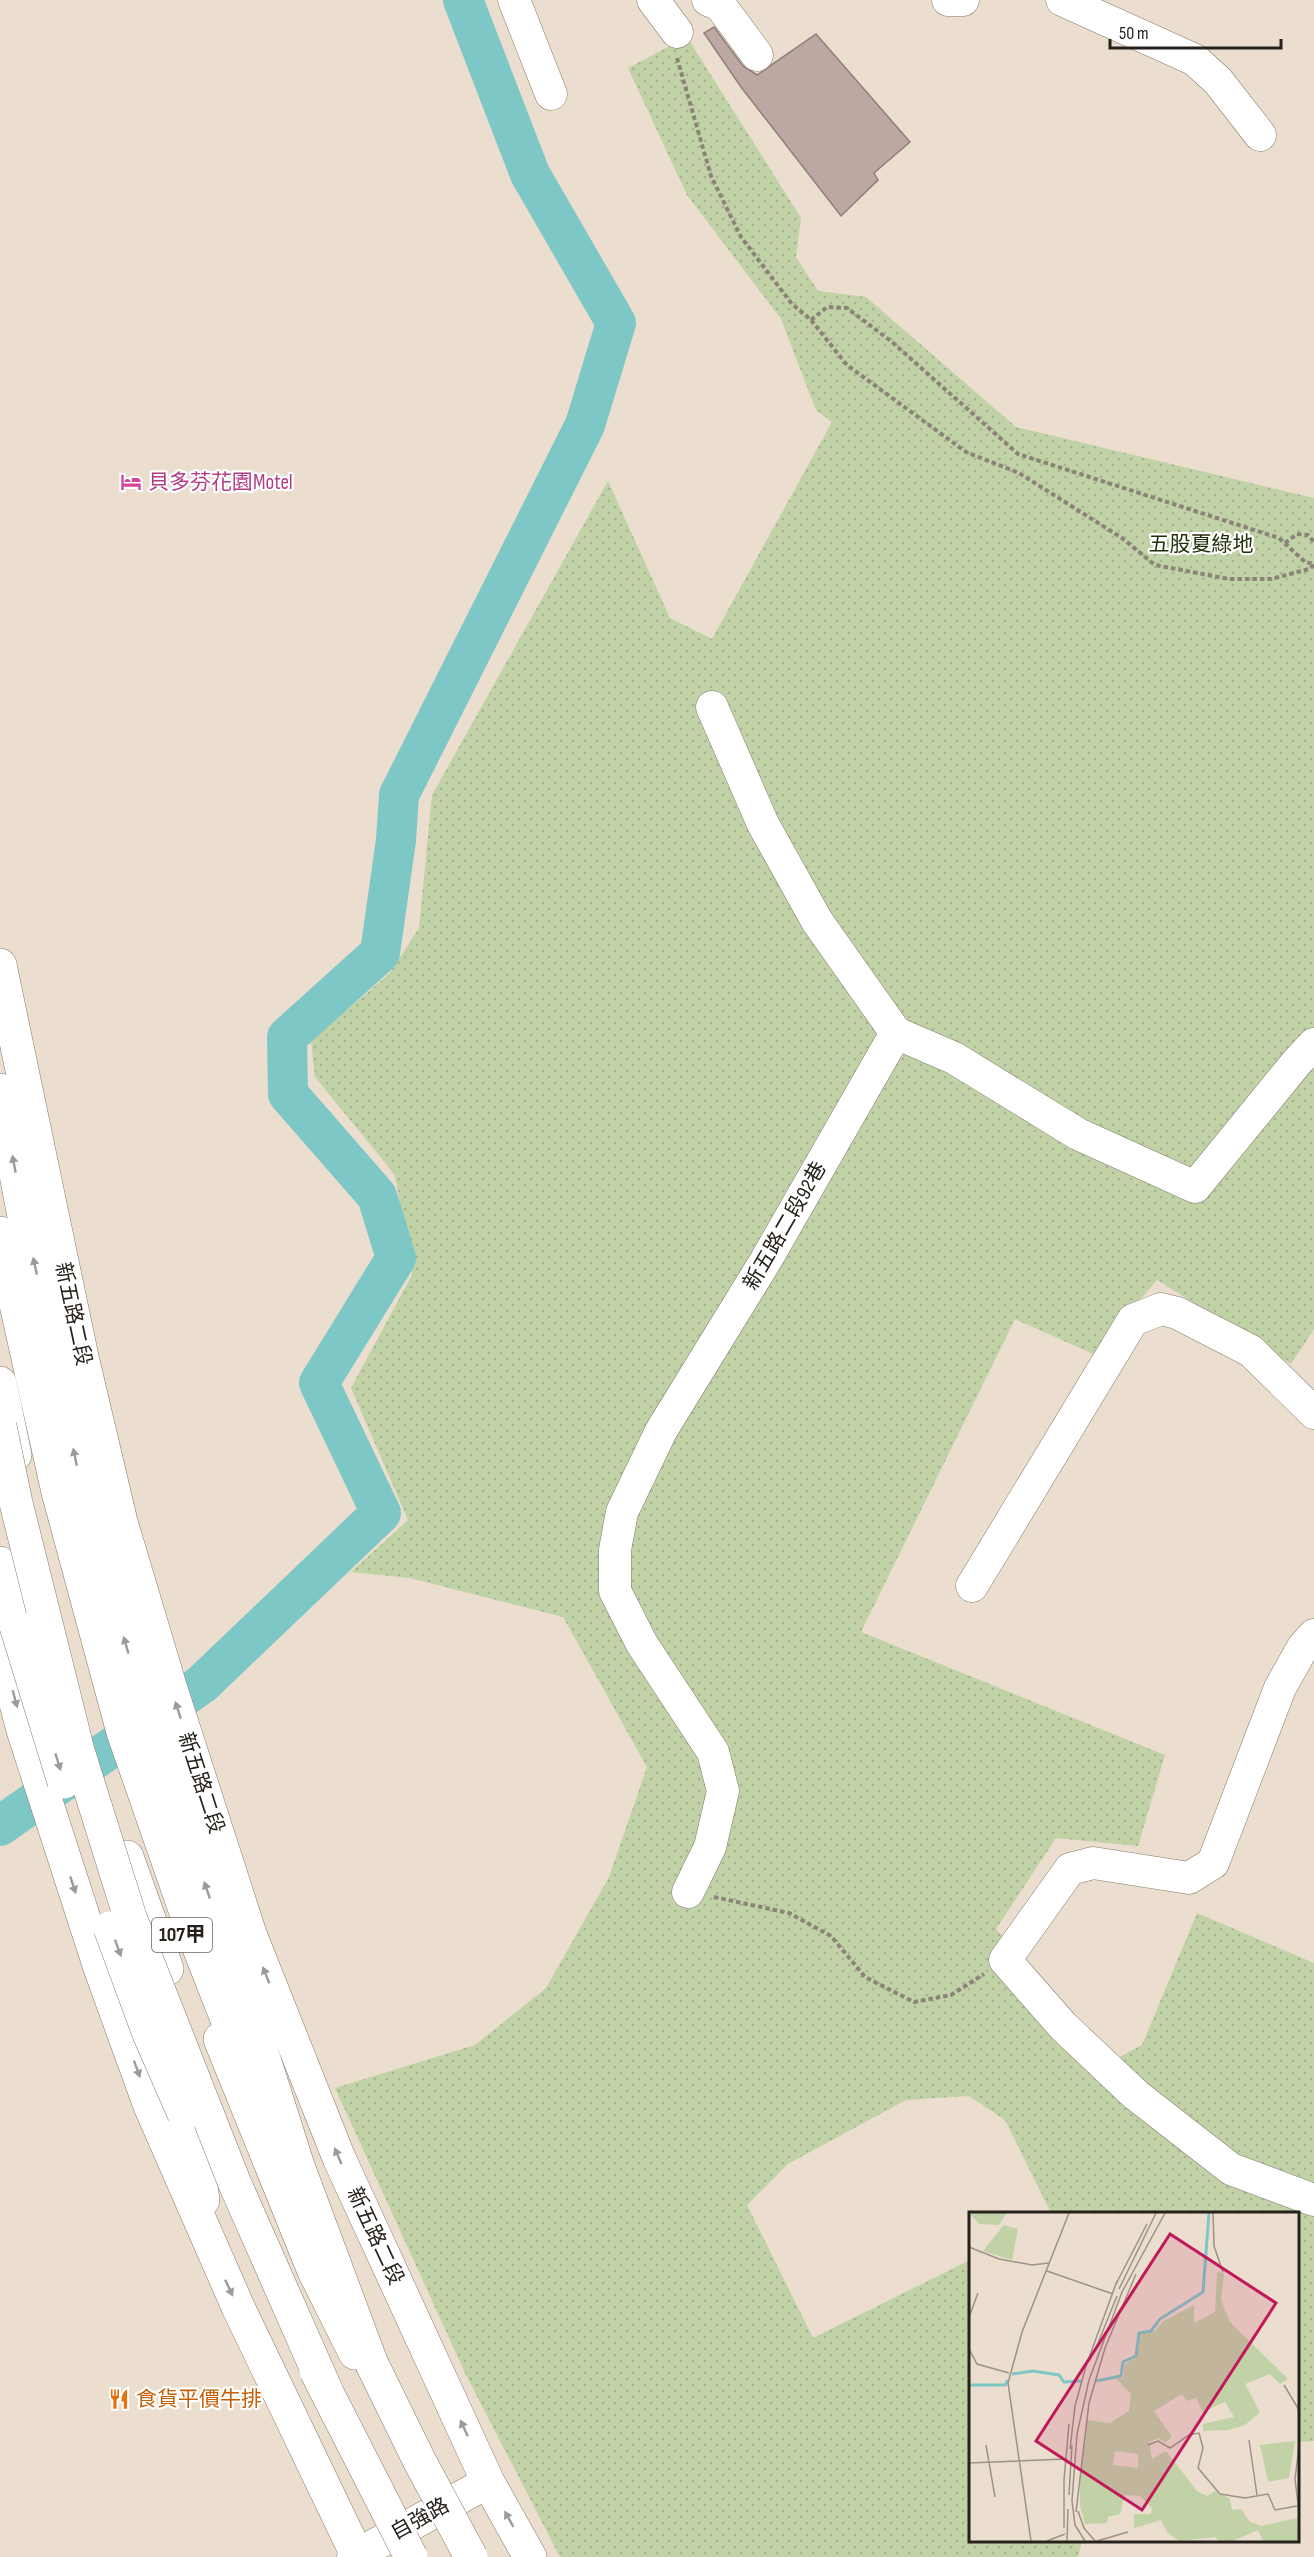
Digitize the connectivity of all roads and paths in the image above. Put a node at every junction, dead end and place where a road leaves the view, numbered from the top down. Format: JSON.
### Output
{"nodes":[{"id":1,"x":514,"y":0,"type":"edge"},
{"id":2,"x":708,"y":0,"type":"edge"},
{"id":3,"x":948,"y":0,"type":"edge"},
{"id":4,"x":963,"y":0,"type":"edge"},
{"id":5,"x":1062,"y":0,"type":"edge"},
{"id":6,"x":668,"y":11,"type":"edge"},
{"id":7,"x":757,"y":55,"type":"dead end"},
{"id":8,"x":551,"y":94,"type":"dead end"},
{"id":9,"x":1260,"y":135,"type":"dead end"},
{"id":10,"x":811,"y":320,"type":"junction"},
{"id":11,"x":1314,"y":542,"type":"edge"},
{"id":12,"x":1285,"y":543,"type":"junction"},
{"id":13,"x":1314,"y":564,"type":"edge"},
{"id":14,"x":712,"y":707,"type":"dead end"},
{"id":15,"x":0,"y":965,"type":"edge"},
{"id":16,"x":896,"y":1033,"type":"junction"},
{"id":17,"x":1314,"y":1044,"type":"edge"},
{"id":18,"x":0,"y":1090,"type":"edge"},
{"id":19,"x":12,"y":1227,"type":"edge"},
{"id":20,"x":0,"y":1277,"type":"edge"},
{"id":21,"x":0,"y":1383,"type":"edge"},
{"id":22,"x":1314,"y":1413,"type":"edge"},
{"id":23,"x":0,"y":1426,"type":"edge"},
{"id":24,"x":0,"y":1563,"type":"edge"},
{"id":25,"x":972,"y":1586,"type":"dead end"},
{"id":26,"x":8,"y":1634,"type":"edge"},
{"id":27,"x":1314,"y":1635,"type":"edge"},
{"id":28,"x":688,"y":1892,"type":"joint"},
{"id":29,"x":1005,"y":1960,"type":"junction"},
{"id":30,"x":171,"y":1982,"type":"junction"},
{"id":31,"x":1314,"y":2200,"type":"edge"},
{"id":32,"x":210,"y":2247,"type":"junction"},
{"id":33,"x":326,"y":2390,"type":"junction"},
{"id":34,"x":488,"y":2482,"type":"junction"},
{"id":35,"x":421,"y":2517,"type":"junction"},
{"id":36,"x":356,"y":2556,"type":"edge"},
{"id":37,"x":411,"y":2557,"type":"edge"},
{"id":38,"x":428,"y":2557,"type":"edge"},
{"id":39,"x":459,"y":2557,"type":"edge"},
{"id":40,"x":471,"y":2557,"type":"edge"},
{"id":41,"x":530,"y":2557,"type":"edge"}],
"edges":[{"from":1,"to":8,"type":"street"},
{"from":2,"to":7,"type":"street"},
{"from":3,"to":4,"type":"street"},
{"from":5,"to":9,"type":"street"},
{"from":6,"to":10,"type":"path"},
{"from":10,"to":12,"type":"path"},
{"from":10,"to":13,"type":"path"},
{"from":11,"to":12,"type":"path"},
{"from":12,"to":13,"type":"path"},
{"from":14,"to":16,"type":"street"},
{"from":34,"to":15,"type":"main road","name":"新五路二段","number":"107甲","one_way":true},
{"from":16,"to":17,"type":"street"},
{"from":16,"to":28,"type":"street","name":"新五路二段92巷"},
{"from":19,"to":18,"type":"main road","one_way":true},
{"from":40,"to":19,"type":"main road","one_way":true,"bridge":true},
{"from":20,"to":35,"type":"main road","number":"107甲"},
{"from":21,"to":30,"type":"main road","number":"107甲"},
{"from":22,"to":25,"type":"street"},
{"from":23,"to":33,"type":"main road","bridge":true},
{"from":24,"to":26,"type":"main road"},
{"from":26,"to":32,"type":"main road","one_way":true},
{"from":26,"to":33,"type":"main road","one_way":true,"bridge":true},
{"from":27,"to":29,"type":"street"},
{"from":28,"to":29,"type":"path"},
{"from":29,"to":31,"type":"street"},
{"from":30,"to":32,"type":"main road"},
{"from":30,"to":35,"type":"main road","number":"107甲"},
{"from":32,"to":36,"type":"main road","one_way":true},
{"from":33,"to":37,"type":"main road","bridge":true},
{"from":34,"to":35,"type":"street","name":"自強路"},
{"from":41,"to":34,"type":"main road","name":"新五路二段","number":"107甲","one_way":true},
{"from":35,"to":36,"type":"street","name":"自強路"},
{"from":35,"to":38,"type":"main road","number":"107甲"},
{"from":35,"to":39,"type":"main road","number":"107甲"}]}
